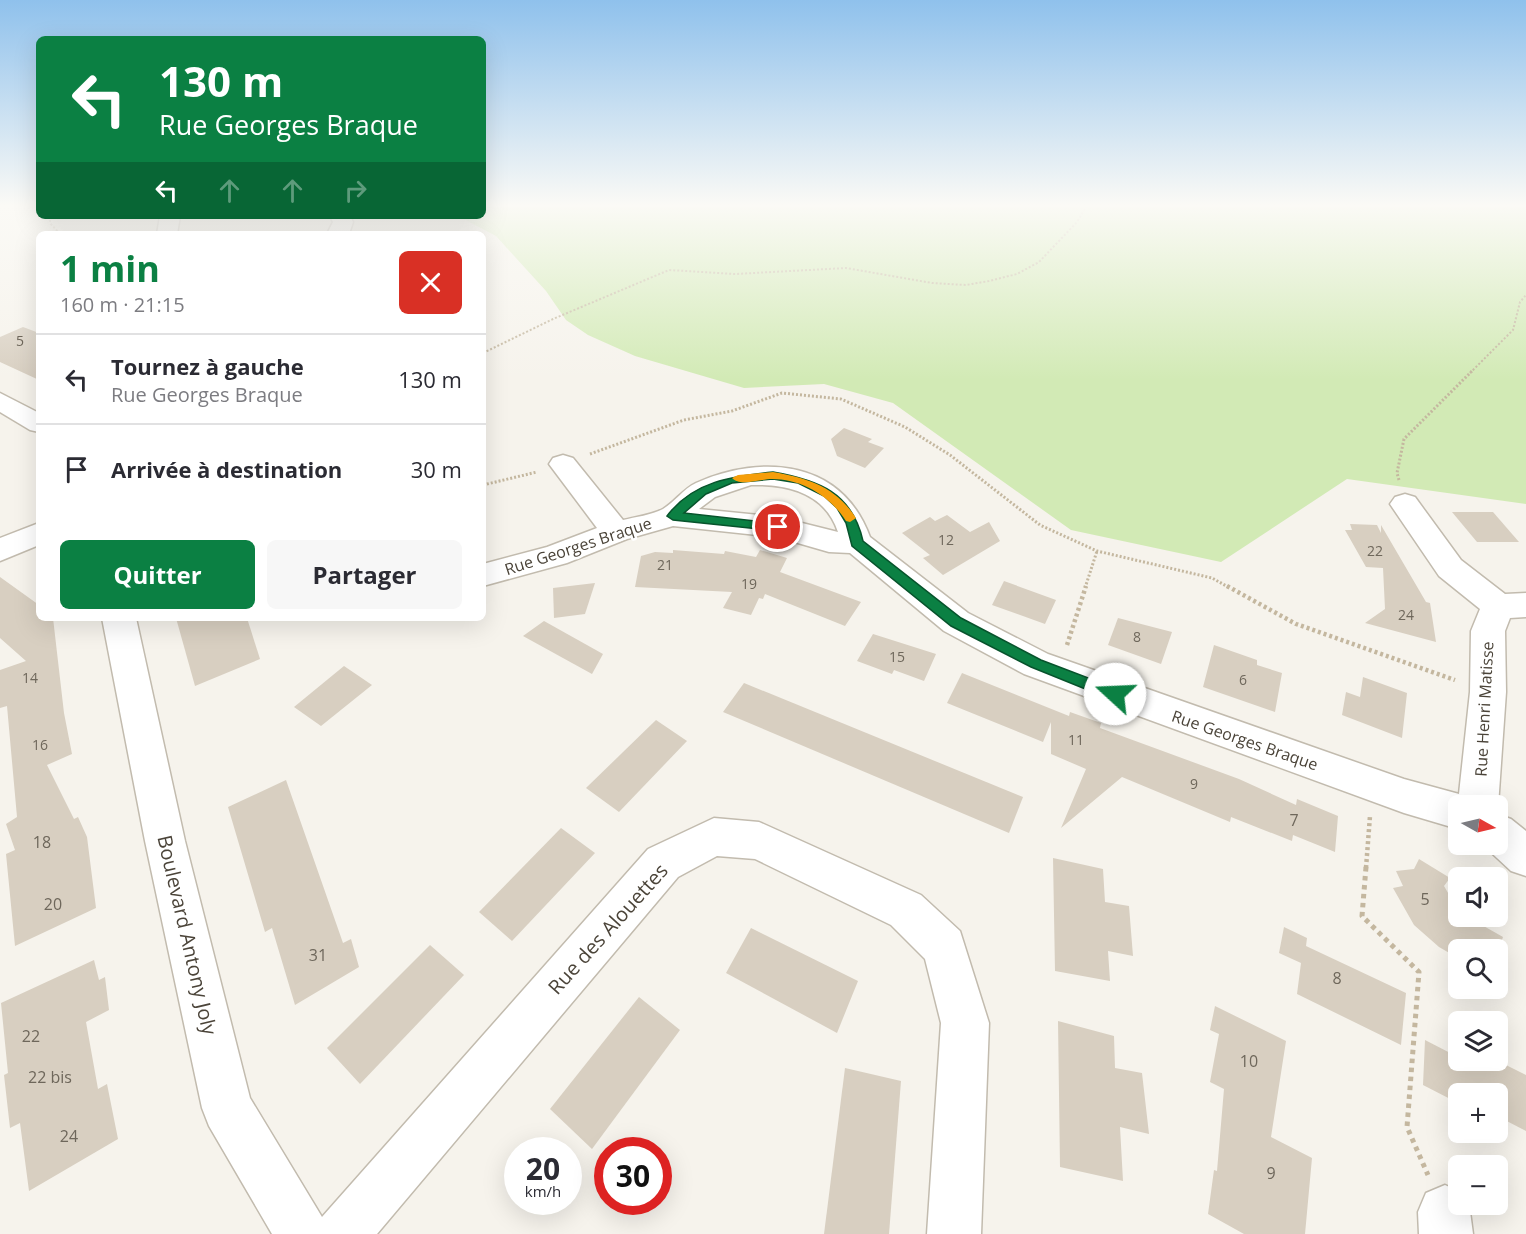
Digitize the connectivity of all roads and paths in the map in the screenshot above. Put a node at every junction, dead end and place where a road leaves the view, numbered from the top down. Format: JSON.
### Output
{"nodes":[{"id":1,"x":1034,"y":265,"type":"edge"},
{"id":2,"x":1526,"y":295,"type":"edge"},
{"id":3,"x":486,"y":352,"type":"edge"},
{"id":4,"x":0,"y":401,"type":"edge"},
{"id":5,"x":36,"y":422,"type":"edge"},
{"id":6,"x":563,"y":464,"type":"junction"},
{"id":7,"x":486,"y":484,"type":"edge"},
{"id":8,"x":1405,"y":504,"type":"joint"},
{"id":9,"x":673,"y":516,"type":"junction"},
{"id":10,"x":616,"y":532,"type":"junction"},
{"id":11,"x":36,"y":534,"type":"edge"},
{"id":12,"x":857,"y":543,"type":"junction"},
{"id":13,"x":0,"y":550,"type":"edge"},
{"id":14,"x":1097,"y":551,"type":"junction"},
{"id":15,"x":486,"y":574,"type":"edge"},
{"id":16,"x":1512,"y":605,"type":"edge"},
{"id":17,"x":120,"y":621,"type":"edge"},
{"id":18,"x":1058,"y":672,"type":"junction"},
{"id":19,"x":1488,"y":692,"type":"junction"},
{"id":20,"x":1373,"y":785,"type":"junction"},
{"id":21,"x":1479,"y":795,"type":"edge"},
{"id":22,"x":1448,"y":807,"type":"edge"},
{"id":23,"x":1508,"y":841,"type":"edge"},
{"id":24,"x":1526,"y":857,"type":"edge"},
{"id":25,"x":1446,"y":1223,"type":"edge"},
{"id":26,"x":302,"y":1234,"type":"edge"},
{"id":27,"x":342,"y":1234,"type":"edge"},
{"id":28,"x":954,"y":1234,"type":"edge"}],
"edges":[{"from":1,"to":3,"type":"path"},
{"from":2,"to":8,"type":"path"},
{"from":4,"to":5,"type":"street"},
{"from":6,"to":7,"type":"path"},
{"from":6,"to":10,"type":"street"},
{"from":6,"to":14,"type":"path"},
{"from":8,"to":16,"type":"street"},
{"from":9,"to":10,"type":"street","name":"Rue Georges Braque"},
{"from":9,"to":12,"type":"street","name":"Rue Georges Braque"},
{"from":9,"to":12,"type":"street","name":"Rue Georges Braque"},
{"from":10,"to":15,"type":"street","name":"Rue Georges Braque"},
{"from":11,"to":13,"type":"street"},
{"from":12,"to":18,"type":"street","name":"Rue Georges Braque"},
{"from":14,"to":18,"type":"path"},
{"from":14,"to":19,"type":"path"},
{"from":16,"to":19,"type":"street","name":"Rue Henri Matisse"},
{"from":17,"to":26,"type":"street","name":"Boulevard Antony Joly"},
{"from":18,"to":20,"type":"street","name":"Rue Georges Braque"},
{"from":19,"to":21,"type":"street","name":"Rue Henri Matisse"},
{"from":20,"to":22,"type":"street","name":"Rue Georges Braque"},
{"from":20,"to":25,"type":"path"},
{"from":23,"to":24,"type":"street"},
{"from":27,"to":28,"type":"street","name":"Rue des Alouettes"}]}
